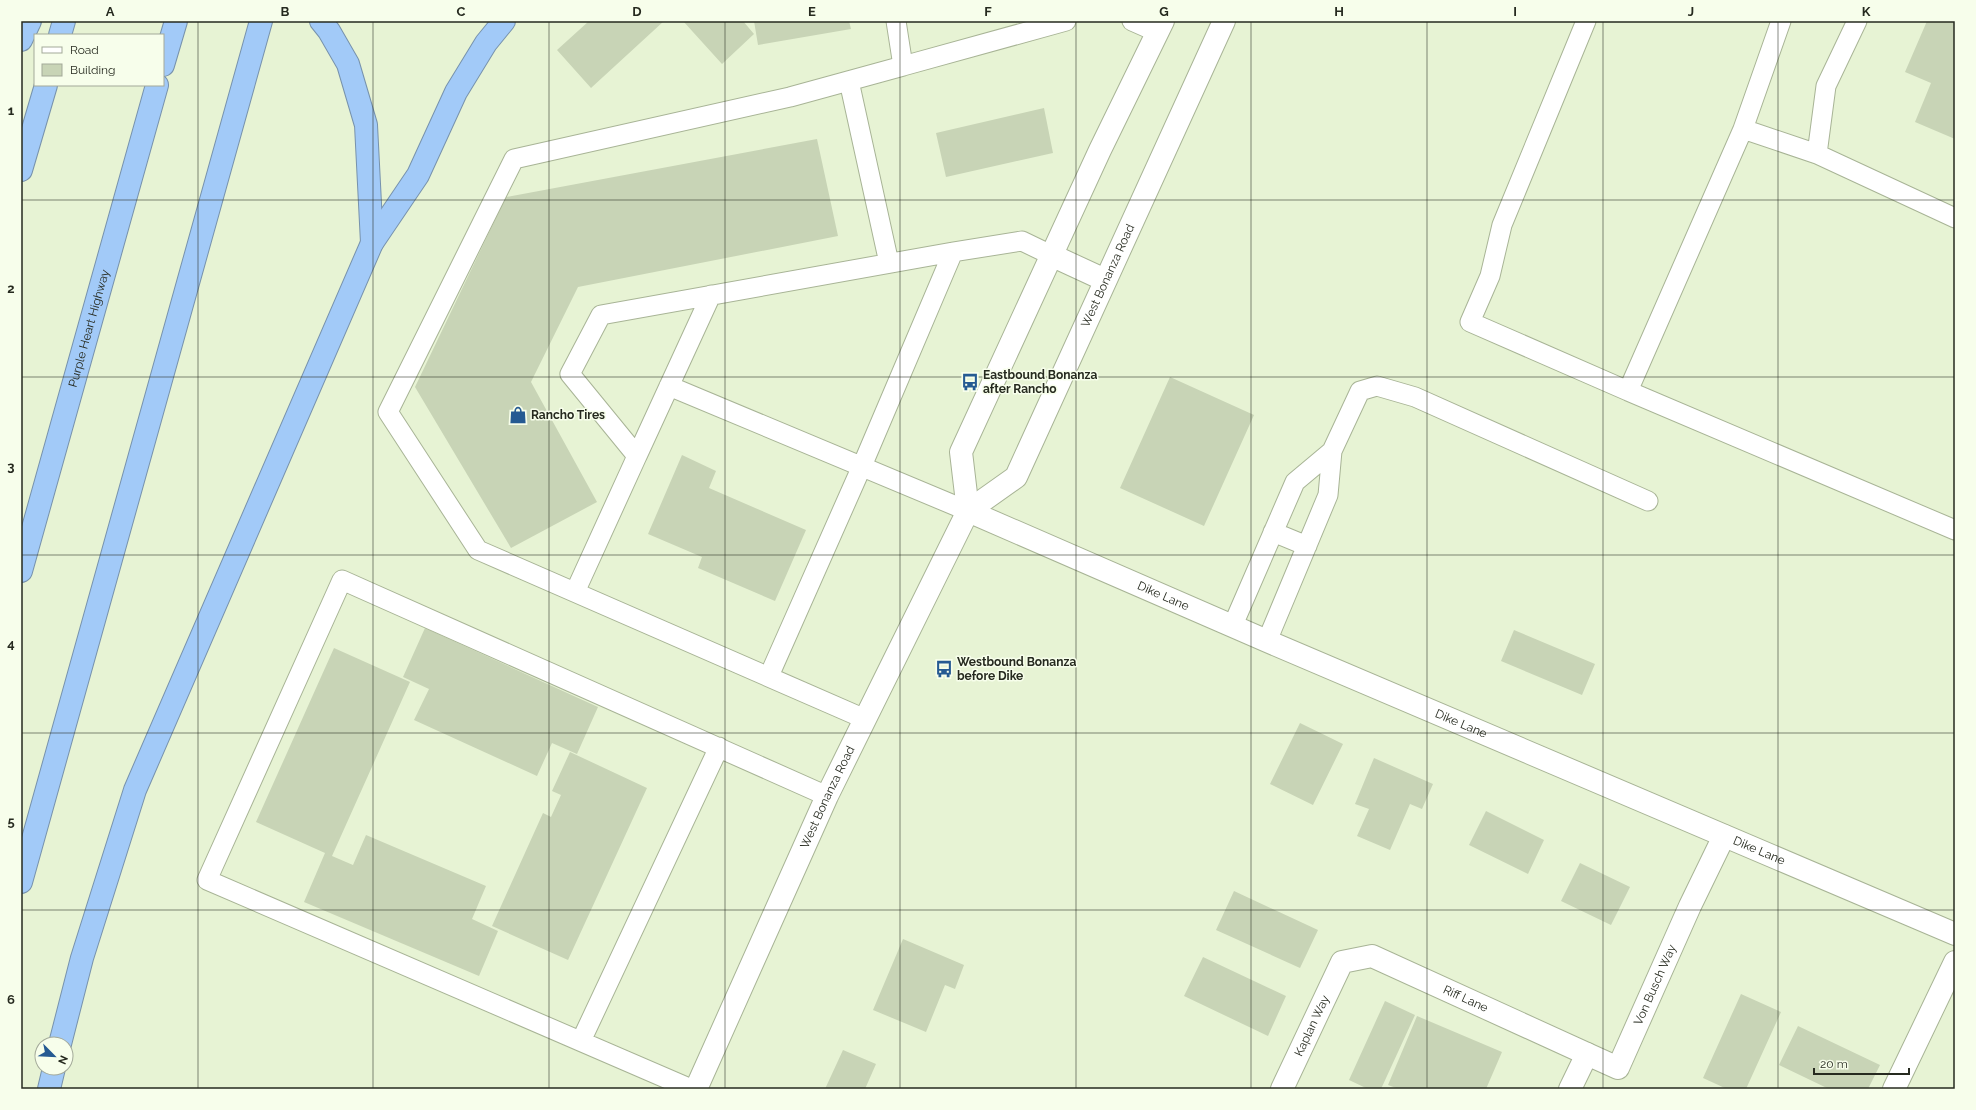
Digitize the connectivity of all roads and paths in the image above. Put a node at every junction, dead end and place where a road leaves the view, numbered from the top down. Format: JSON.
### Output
{"nodes":[{"id":1,"x":30,"y":21,"type":"edge"},
{"id":2,"x":64,"y":21,"type":"edge"},
{"id":3,"x":176,"y":21,"type":"edge"},
{"id":4,"x":261,"y":21,"type":"edge"},
{"id":5,"x":321,"y":21,"type":"edge"},
{"id":6,"x":504,"y":21,"type":"edge"},
{"id":7,"x":896,"y":21,"type":"edge"},
{"id":8,"x":1066,"y":21,"type":"edge"},
{"id":9,"x":1132,"y":21,"type":"edge"},
{"id":10,"x":1224,"y":21,"type":"edge"},
{"id":11,"x":1586,"y":21,"type":"edge"},
{"id":12,"x":1781,"y":21,"type":"edge"},
{"id":13,"x":1857,"y":21,"type":"edge"},
{"id":14,"x":1160,"y":26,"type":"edge"},
{"id":15,"x":60,"y":34,"type":"edge"},
{"id":16,"x":21,"y":40,"type":"edge"},
{"id":17,"x":164,"y":62,"type":"edge"},
{"id":18,"x":903,"y":66,"type":"junction"},
{"id":19,"x":849,"y":81,"type":"junction"},
{"id":20,"x":46,"y":86,"type":"edge"},
{"id":21,"x":157,"y":86,"type":"edge"},
{"id":22,"x":1743,"y":129,"type":"junction"},
{"id":23,"x":1817,"y":154,"type":"junction"},
{"id":24,"x":21,"y":170,"type":"edge"},
{"id":25,"x":1955,"y":218,"type":"edge"},
{"id":26,"x":372,"y":243,"type":"junction"},
{"id":27,"x":953,"y":252,"type":"junction"},
{"id":28,"x":1051,"y":255,"type":"junction"},
{"id":29,"x":889,"y":263,"type":"junction"},
{"id":30,"x":1106,"y":280,"type":"junction"},
{"id":31,"x":711,"y":295,"type":"junction"},
{"id":32,"x":669,"y":386,"type":"junction"},
{"id":33,"x":1628,"y":391,"type":"junction"},
{"id":34,"x":1332,"y":451,"type":"junction"},
{"id":35,"x":637,"y":456,"type":"junction"},
{"id":36,"x":862,"y":466,"type":"junction"},
{"id":37,"x":1648,"y":501,"type":"dead end"},
{"id":38,"x":968,"y":510,"type":"junction"},
{"id":39,"x":1955,"y":530,"type":"edge"},
{"id":40,"x":1273,"y":532,"type":"junction"},
{"id":41,"x":1306,"y":546,"type":"junction"},
{"id":42,"x":21,"y":571,"type":"edge"},
{"id":43,"x":575,"y":592,"type":"junction"},
{"id":44,"x":1233,"y":625,"type":"junction"},
{"id":45,"x":1267,"y":641,"type":"junction"},
{"id":46,"x":769,"y":676,"type":"junction"},
{"id":47,"x":865,"y":718,"type":"junction"},
{"id":48,"x":719,"y":747,"type":"junction"},
{"id":49,"x":827,"y":796,"type":"junction"},
{"id":50,"x":1724,"y":836,"type":"junction"},
{"id":51,"x":21,"y":882,"type":"edge"},
{"id":52,"x":1955,"y":934,"type":"edge"},
{"id":53,"x":1342,"y":962,"type":"joint"},
{"id":54,"x":1955,"y":962,"type":"edge"},
{"id":55,"x":62,"y":1036,"type":"edge"},
{"id":56,"x":581,"y":1042,"type":"junction"},
{"id":57,"x":1587,"y":1054,"type":"junction"},
{"id":58,"x":52,"y":1076,"type":"edge"},
{"id":59,"x":49,"y":1089,"type":"edge"},
{"id":60,"x":691,"y":1089,"type":"edge"},
{"id":61,"x":696,"y":1089,"type":"edge"},
{"id":62,"x":1282,"y":1089,"type":"edge"},
{"id":63,"x":1570,"y":1089,"type":"edge"},
{"id":64,"x":1894,"y":1089,"type":"edge"}],
"edges":[{"from":1,"to":16,"type":"highway"},
{"from":2,"to":15,"type":"highway"},
{"from":3,"to":17,"type":"highway"},
{"from":4,"to":51,"type":"highway"},
{"from":5,"to":26,"type":"highway"},
{"from":6,"to":26,"type":"highway"},
{"from":7,"to":18,"type":"lane"},
{"from":8,"to":18,"type":"lane"},
{"from":9,"to":14,"type":"lane"},
{"from":10,"to":30,"type":"street","name":"West Bonanza Road"},
{"from":11,"to":33,"type":"lane"},
{"from":12,"to":22,"type":"lane"},
{"from":13,"to":23,"type":"lane"},
{"from":14,"to":28,"type":"street"},
{"from":18,"to":19,"type":"lane"},
{"from":19,"to":29,"type":"lane"},
{"from":19,"to":43,"type":"lane"},
{"from":20,"to":24,"type":"highway"},
{"from":21,"to":42,"type":"highway","name":"Purple Heart Highway"},
{"from":22,"to":23,"type":"lane"},
{"from":22,"to":33,"type":"lane"},
{"from":23,"to":25,"type":"lane"},
{"from":26,"to":55,"type":"highway"},
{"from":27,"to":28,"type":"lane"},
{"from":27,"to":29,"type":"lane"},
{"from":27,"to":36,"type":"lane"},
{"from":28,"to":30,"type":"street"},
{"from":28,"to":38,"type":"street"},
{"from":29,"to":31,"type":"lane"},
{"from":30,"to":38,"type":"street","name":"West Bonanza Road"},
{"from":31,"to":32,"type":"lane"},
{"from":31,"to":35,"type":"lane"},
{"from":32,"to":35,"type":"lane"},
{"from":32,"to":36,"type":"lane"},
{"from":33,"to":39,"type":"lane"},
{"from":34,"to":37,"type":"lane"},
{"from":34,"to":40,"type":"lane"},
{"from":34,"to":41,"type":"lane"},
{"from":35,"to":43,"type":"lane"},
{"from":36,"to":38,"type":"lane"},
{"from":36,"to":46,"type":"lane"},
{"from":38,"to":44,"type":"street","name":"Dike Lane"},
{"from":38,"to":47,"type":"street","name":"West Bonanza Road"},
{"from":40,"to":41,"type":"lane"},
{"from":40,"to":44,"type":"lane"},
{"from":41,"to":45,"type":"lane"},
{"from":43,"to":46,"type":"lane"},
{"from":44,"to":45,"type":"street","name":"Dike Lane"},
{"from":45,"to":50,"type":"street","name":"Dike Lane"},
{"from":46,"to":47,"type":"lane"},
{"from":47,"to":49,"type":"street","name":"West Bonanza Road"},
{"from":48,"to":49,"type":"lane"},
{"from":48,"to":56,"type":"lane"},
{"from":48,"to":56,"type":"lane"},
{"from":49,"to":61,"type":"street","name":"West Bonanza Road"},
{"from":50,"to":52,"type":"street","name":"Dike Lane"},
{"from":50,"to":57,"type":"street","name":"Von Busch Way"},
{"from":53,"to":57,"type":"street","name":"Riff Lane"},
{"from":53,"to":62,"type":"street","name":"Kaplan Way"},
{"from":54,"to":64,"type":"street"},
{"from":56,"to":60,"type":"lane"},
{"from":57,"to":63,"type":"street"},
{"from":58,"to":59,"type":"highway"}]}
